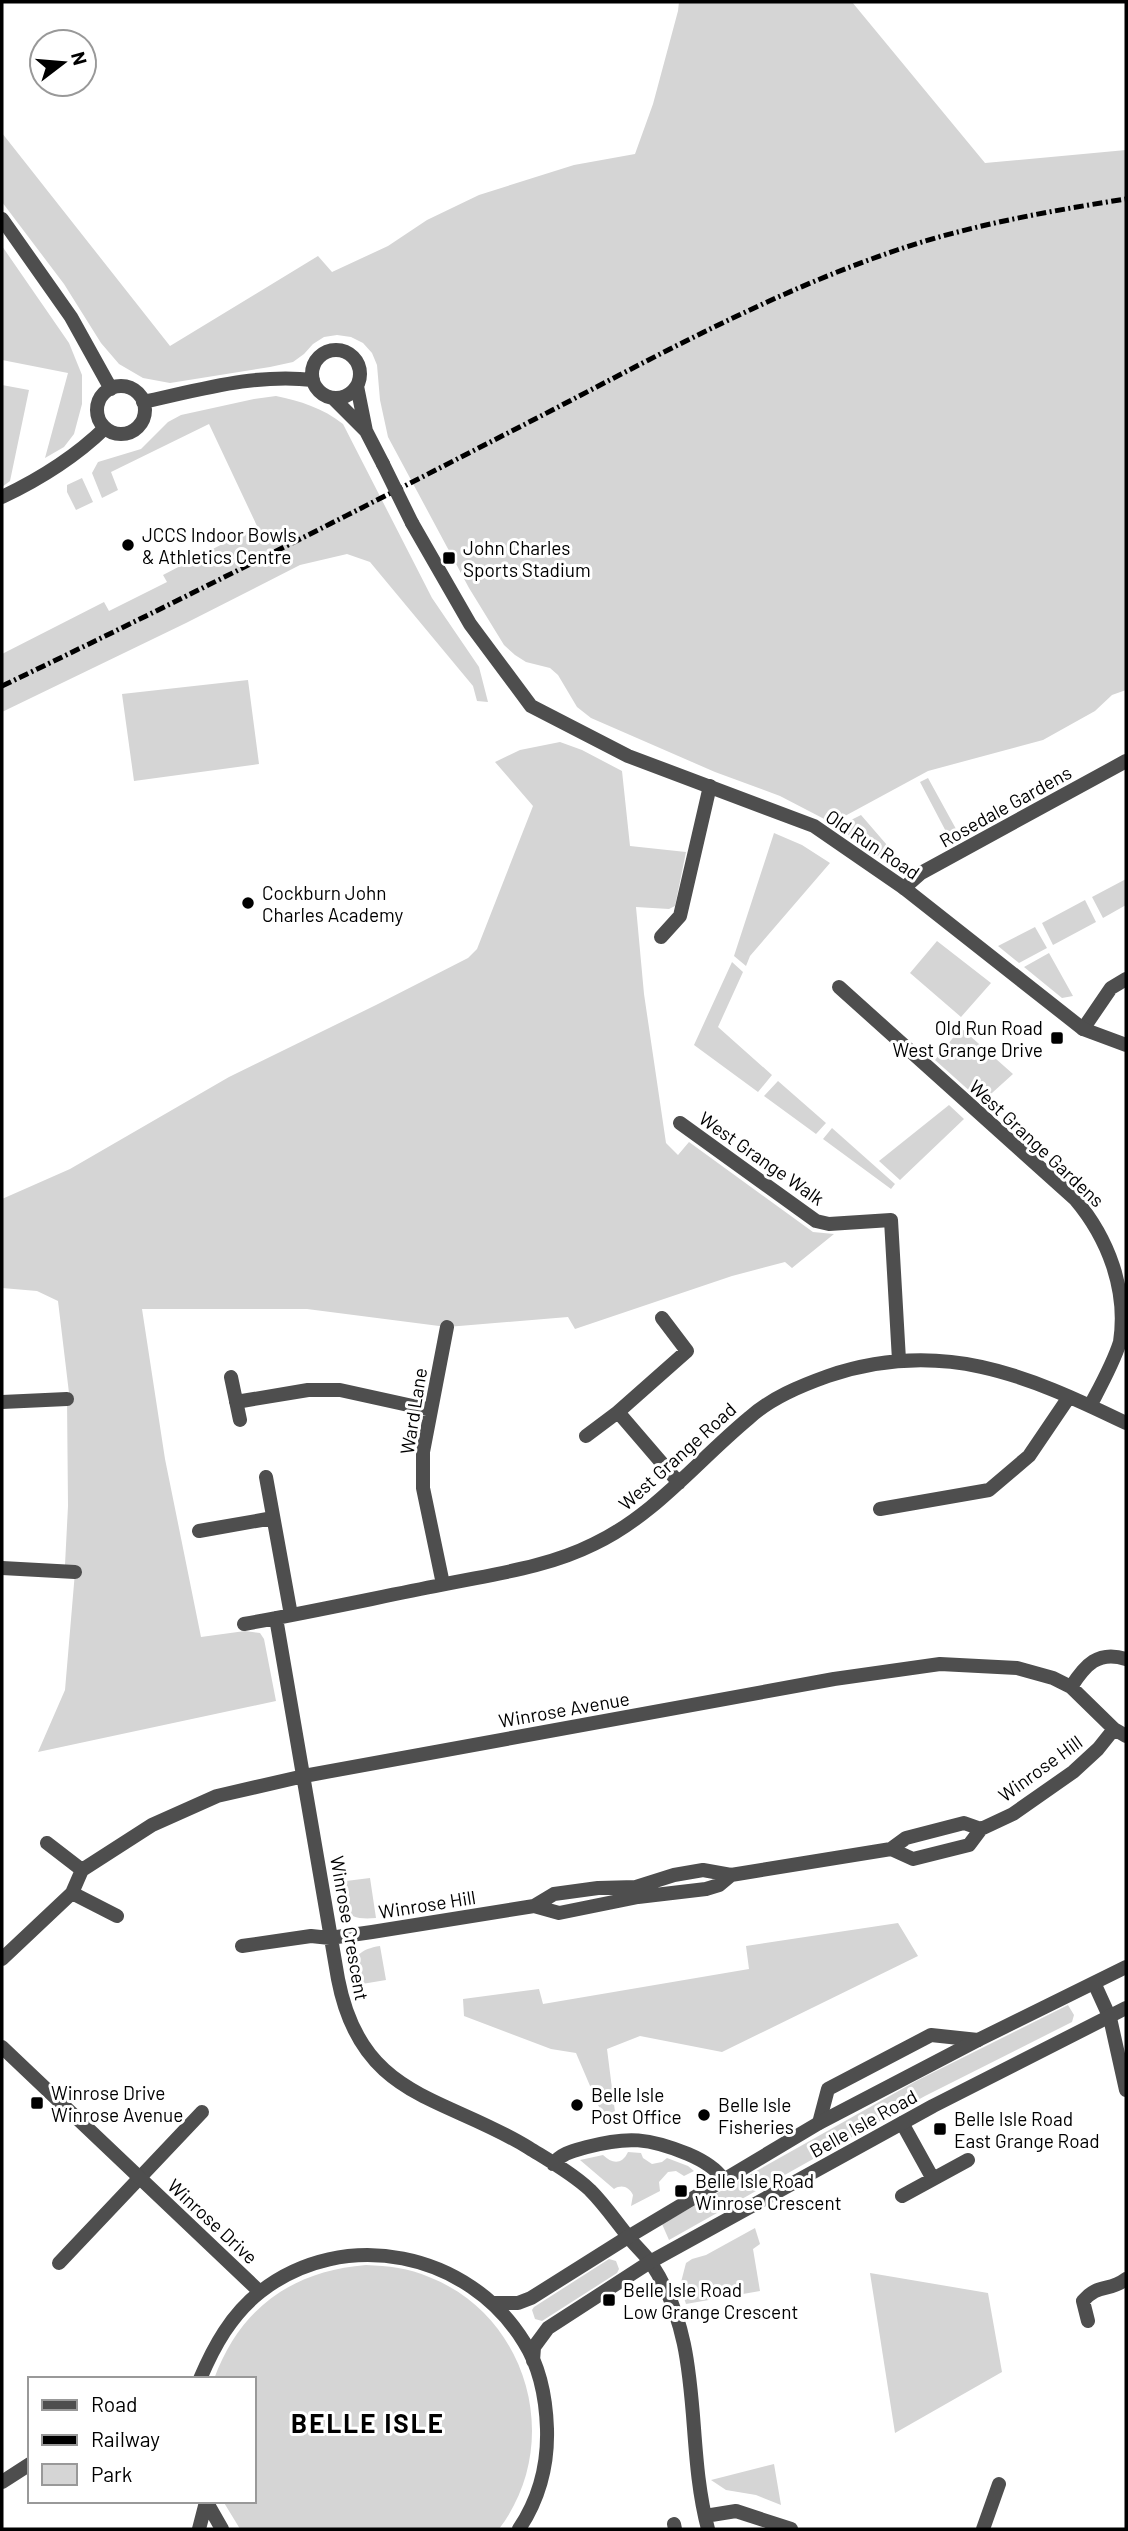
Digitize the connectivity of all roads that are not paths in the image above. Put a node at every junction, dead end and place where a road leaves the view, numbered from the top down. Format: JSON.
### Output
{"nodes":[{"id":1,"x":2,"y":219,"type":"edge"},
{"id":2,"x":313,"y":380,"type":"junction"},
{"id":3,"x":357,"y":386,"type":"junction"},
{"id":4,"x":111,"y":389,"type":"junction"},
{"id":5,"x":333,"y":398,"type":"junction"},
{"id":6,"x":144,"y":402,"type":"junction"},
{"id":7,"x":105,"y":428,"type":"junction"},
{"id":8,"x":366,"y":431,"type":"junction"},
{"id":9,"x":2,"y":497,"type":"edge"},
{"id":10,"x":1126,"y":761,"type":"edge"},
{"id":11,"x":710,"y":786,"type":"junction"},
{"id":12,"x":904,"y":888,"type":"junction"},
{"id":13,"x":661,"y":937,"type":"dead end"},
{"id":14,"x":1126,"y":979,"type":"edge"},
{"id":15,"x":839,"y":987,"type":"dead end"},
{"id":16,"x":1083,"y":1029,"type":"junction"},
{"id":17,"x":1126,"y":1045,"type":"edge"},
{"id":18,"x":680,"y":1123,"type":"dead end"},
{"id":19,"x":662,"y":1318,"type":"dead end"},
{"id":20,"x":447,"y":1327,"type":"dead end"},
{"id":21,"x":899,"y":1360,"type":"junction"},
{"id":22,"x":231,"y":1377,"type":"dead end"},
{"id":23,"x":1069,"y":1397,"type":"junction"},
{"id":24,"x":67,"y":1399,"type":"dead end"},
{"id":25,"x":2,"y":1402,"type":"edge"},
{"id":26,"x":236,"y":1402,"type":"junction"},
{"id":27,"x":1090,"y":1406,"type":"junction"},
{"id":28,"x":431,"y":1410,"type":"junction"},
{"id":29,"x":618,"y":1412,"type":"junction"},
{"id":30,"x":240,"y":1420,"type":"dead end"},
{"id":31,"x":1126,"y":1423,"type":"edge"},
{"id":32,"x":586,"y":1436,"type":"dead end"},
{"id":33,"x":266,"y":1478,"type":"dead end"},
{"id":34,"x":679,"y":1483,"type":"junction"},
{"id":35,"x":880,"y":1509,"type":"dead end"},
{"id":36,"x":273,"y":1518,"type":"junction"},
{"id":37,"x":199,"y":1531,"type":"dead end"},
{"id":38,"x":2,"y":1568,"type":"edge"},
{"id":39,"x":75,"y":1572,"type":"dead end"},
{"id":40,"x":443,"y":1584,"type":"junction"},
{"id":41,"x":284,"y":1617,"type":"junction"},
{"id":42,"x":244,"y":1624,"type":"dead end"},
{"id":43,"x":1126,"y":1659,"type":"edge"},
{"id":44,"x":1071,"y":1687,"type":"junction"},
{"id":45,"x":1120,"y":1732,"type":"edge"},
{"id":46,"x":304,"y":1776,"type":"junction"},
{"id":47,"x":981,"y":1829,"type":"junction"},
{"id":48,"x":47,"y":1843,"type":"dead end"},
{"id":49,"x":891,"y":1849,"type":"junction"},
{"id":50,"x":82,"y":1871,"type":"junction"},
{"id":51,"x":72,"y":1893,"type":"junction"},
{"id":52,"x":117,"y":1916,"type":"dead end"},
{"id":53,"x":330,"y":1938,"type":"junction"},
{"id":54,"x":242,"y":1946,"type":"dead end"},
{"id":55,"x":2,"y":1959,"type":"edge"},
{"id":56,"x":1126,"y":1967,"type":"edge"},
{"id":57,"x":1095,"y":1984,"type":"junction"},
{"id":58,"x":1126,"y":2008,"type":"edge"},
{"id":59,"x":1110,"y":2018,"type":"junction"},
{"id":60,"x":978,"y":2040,"type":"junction"},
{"id":61,"x":2,"y":2047,"type":"edge"},
{"id":62,"x":1126,"y":2090,"type":"edge"},
{"id":63,"x":202,"y":2112,"type":"dead end"},
{"id":64,"x":819,"y":2123,"type":"junction"},
{"id":65,"x":902,"y":2123,"type":"junction"},
{"id":66,"x":968,"y":2160,"type":"dead end"},
{"id":67,"x":553,"y":2164,"type":"junction"},
{"id":68,"x":139,"y":2178,"type":"junction"},
{"id":69,"x":723,"y":2179,"type":"junction"},
{"id":70,"x":933,"y":2179,"type":"junction"},
{"id":71,"x":902,"y":2196,"type":"dead end"},
{"id":72,"x":628,"y":2237,"type":"junction"},
{"id":73,"x":650,"y":2262,"type":"junction"},
{"id":74,"x":59,"y":2263,"type":"dead end"},
{"id":75,"x":1126,"y":2279,"type":"edge"},
{"id":76,"x":260,"y":2292,"type":"junction"},
{"id":77,"x":493,"y":2303,"type":"junction"},
{"id":78,"x":1087,"y":2320,"type":"dead end"},
{"id":79,"x":533,"y":2361,"type":"junction"},
{"id":80,"x":201,"y":2377,"type":"edge"},
{"id":81,"x":28,"y":2465,"type":"edge"},
{"id":82,"x":2,"y":2482,"type":"edge"},
{"id":83,"x":999,"y":2484,"type":"dead end"},
{"id":84,"x":206,"y":2503,"type":"edge"},
{"id":85,"x":207,"y":2503,"type":"edge"},
{"id":86,"x":706,"y":2523,"type":"edge"},
{"id":87,"x":198,"y":2529,"type":"edge"},
{"id":88,"x":222,"y":2529,"type":"edge"},
{"id":89,"x":519,"y":2529,"type":"edge"},
{"id":90,"x":791,"y":2529,"type":"edge"},
{"id":91,"x":983,"y":2529,"type":"edge"}],
"edges":[{"from":1,"to":4,"type":"street"},
{"from":2,"to":3,"type":"street"},
{"from":2,"to":5,"type":"street"},
{"from":2,"to":6,"type":"street"},
{"from":3,"to":5,"type":"street"},
{"from":3,"to":8,"type":"street"},
{"from":4,"to":6,"type":"street"},
{"from":4,"to":7,"type":"street"},
{"from":5,"to":8,"type":"street"},
{"from":6,"to":7,"type":"street"},
{"from":7,"to":9,"type":"street"},
{"from":8,"to":11,"type":"street","name":"Old Run Road","bridge":true},
{"from":10,"to":12,"type":"street","name":"Rosedale Gardens"},
{"from":11,"to":12,"type":"street","name":"Old Run Road"},
{"from":11,"to":13,"type":"street"},
{"from":12,"to":16,"type":"street","name":"Old Run Road"},
{"from":14,"to":16,"type":"street"},
{"from":15,"to":27,"type":"street","name":"West Grange Gardens"},
{"from":16,"to":17,"type":"street","name":"Old Run Road"},
{"from":18,"to":21,"type":"street","name":"West Grange Walk"},
{"from":19,"to":29,"type":"street"},
{"from":20,"to":28,"type":"street","name":"Ward Lane"},
{"from":21,"to":23,"type":"street","name":"West Grange Road"},
{"from":21,"to":34,"type":"street","name":"West Grange Road"},
{"from":22,"to":26,"type":"street"},
{"from":23,"to":27,"type":"street","name":"West Grange Road"},
{"from":23,"to":35,"type":"street"},
{"from":24,"to":25,"type":"street"},
{"from":26,"to":28,"type":"street"},
{"from":26,"to":30,"type":"street"},
{"from":27,"to":31,"type":"street","name":"West Grange Road"},
{"from":28,"to":40,"type":"street","name":"Ward Lane"},
{"from":29,"to":32,"type":"street"},
{"from":29,"to":34,"type":"street"},
{"from":33,"to":36,"type":"street","name":"Winrose Crescent"},
{"from":34,"to":40,"type":"street","name":"West Grange Road"},
{"from":36,"to":37,"type":"street"},
{"from":36,"to":41,"type":"street","name":"Winrose Crescent"},
{"from":38,"to":39,"type":"street"},
{"from":40,"to":41,"type":"street","name":"West Grange Road"},
{"from":41,"to":42,"type":"street","name":"West Grange Road"},
{"from":41,"to":46,"type":"street","name":"Winrose Crescent"},
{"from":43,"to":44,"type":"street"},
{"from":44,"to":45,"type":"street","name":"Winrose Avenue"},
{"from":44,"to":46,"type":"street","name":"Winrose Avenue"},
{"from":45,"to":47,"type":"street","name":"Winrose Hill"},
{"from":46,"to":50,"type":"street","name":"Winrose Avenue"},
{"from":46,"to":53,"type":"street","name":"Winrose Crescent"},
{"from":47,"to":49,"type":"street","name":"Winrose Hill"},
{"from":47,"to":49,"type":"street","name":"Winrose Hill"},
{"from":48,"to":50,"type":"street"},
{"from":49,"to":53,"type":"street","name":"Winrose Hill"},
{"from":50,"to":51,"type":"street"},
{"from":51,"to":52,"type":"street"},
{"from":51,"to":55,"type":"street"},
{"from":53,"to":54,"type":"street","name":"Winrose Hill"},
{"from":53,"to":67,"type":"street","name":"Winrose Crescent"},
{"from":56,"to":57,"type":"street","name":"Belle Isle Road"},
{"from":57,"to":59,"type":"street"},
{"from":57,"to":60,"type":"street","name":"Belle Isle Road"},
{"from":58,"to":59,"type":"street","name":"Belle Isle Road"},
{"from":59,"to":62,"type":"street"},
{"from":59,"to":65,"type":"street","name":"Belle Isle Road"},
{"from":60,"to":64,"type":"street","name":"Belle Isle Road"},
{"from":60,"to":64,"type":"street","name":"Belle Isle Road"},
{"from":61,"to":68,"type":"street","name":"Winrose Drive"},
{"from":63,"to":68,"type":"street","name":"Winrose Drive"},
{"from":64,"to":69,"type":"street","name":"Belle Isle Road"},
{"from":65,"to":70,"type":"street"},
{"from":65,"to":73,"type":"street","name":"Belle Isle Road"},
{"from":66,"to":70,"type":"street"},
{"from":67,"to":69,"type":"street"},
{"from":67,"to":72,"type":"street","name":"Winrose Crescent"},
{"from":68,"to":74,"type":"street","name":"Winrose Drive"},
{"from":68,"to":76,"type":"street","name":"Winrose Drive"},
{"from":69,"to":72,"type":"street","name":"Belle Isle Road"},
{"from":70,"to":71,"type":"street"},
{"from":72,"to":73,"type":"street","name":"Winrose Crescent"},
{"from":72,"to":77,"type":"street","name":"Belle Isle Road"},
{"from":73,"to":79,"type":"street","name":"Belle Isle Road"},
{"from":73,"to":86,"type":"street","name":"Winrose Crescent"},
{"from":75,"to":78,"type":"street"},
{"from":76,"to":77,"type":"street"},
{"from":76,"to":80,"type":"street"},
{"from":77,"to":79,"type":"street"},
{"from":79,"to":89,"type":"street"},
{"from":81,"to":82,"type":"street"},
{"from":83,"to":91,"type":"street"},
{"from":84,"to":87,"type":"street"},
{"from":85,"to":88,"type":"street"},
{"from":86,"to":90,"type":"street"}]}
